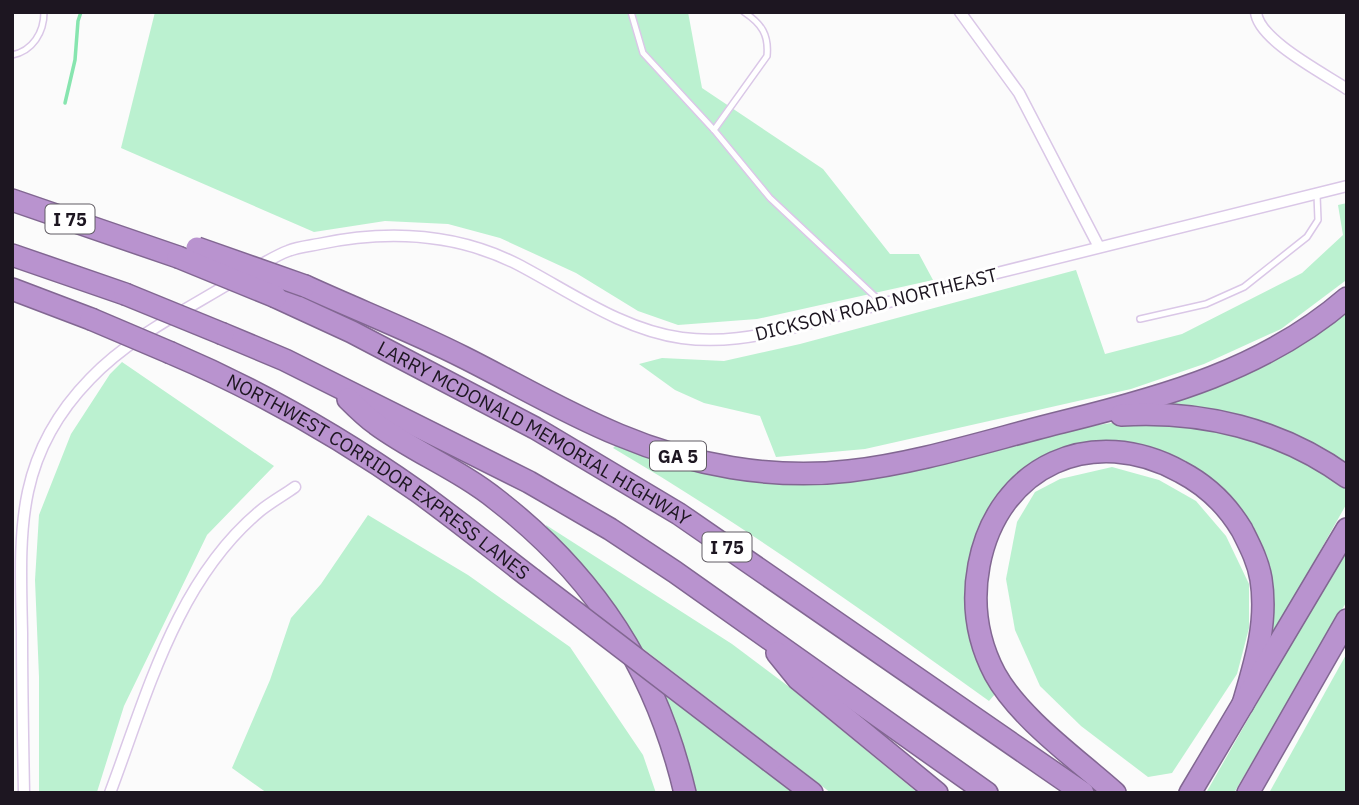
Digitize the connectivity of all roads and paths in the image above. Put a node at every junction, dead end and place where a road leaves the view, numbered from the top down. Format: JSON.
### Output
{"nodes":[{"id":1,"x":44,"y":12,"type":"edge"},
{"id":2,"x":631,"y":12,"type":"edge"},
{"id":3,"x":744,"y":12,"type":"edge"},
{"id":4,"x":960,"y":12,"type":"edge"},
{"id":5,"x":1256,"y":12,"type":"edge"},
{"id":6,"x":12,"y":55,"type":"edge"},
{"id":7,"x":1347,"y":89,"type":"edge"},
{"id":8,"x":714,"y":130,"type":"junction"},
{"id":9,"x":1347,"y":186,"type":"edge"},
{"id":10,"x":1317,"y":193,"type":"junction"},
{"id":11,"x":12,"y":200,"type":"edge"},
{"id":12,"x":1099,"y":247,"type":"junction"},
{"id":13,"x":188,"y":252,"type":"junction"},
{"id":14,"x":12,"y":255,"type":"edge"},
{"id":15,"x":12,"y":289,"type":"edge"},
{"id":16,"x":1347,"y":298,"type":"edge"},
{"id":17,"x":882,"y":303,"type":"junction"},
{"id":18,"x":1140,"y":319,"type":"dead end"},
{"id":19,"x":328,"y":382,"type":"junction"},
{"id":20,"x":1080,"y":418,"type":"junction"},
{"id":21,"x":1347,"y":477,"type":"edge"},
{"id":22,"x":295,"y":487,"type":"dead end"},
{"id":23,"x":1347,"y":529,"type":"edge"},
{"id":24,"x":1347,"y":620,"type":"edge"},
{"id":25,"x":761,"y":632,"type":"junction"},
{"id":26,"x":1243,"y":704,"type":"junction"},
{"id":27,"x":1191,"y":791,"type":"edge"},
{"id":28,"x":24,"y":793,"type":"edge"},
{"id":29,"x":110,"y":793,"type":"edge"},
{"id":30,"x":685,"y":793,"type":"edge"},
{"id":31,"x":812,"y":793,"type":"edge"},
{"id":32,"x":937,"y":793,"type":"edge"},
{"id":33,"x":987,"y":793,"type":"edge"},
{"id":34,"x":1083,"y":793,"type":"edge"},
{"id":35,"x":1115,"y":793,"type":"edge"},
{"id":36,"x":1248,"y":793,"type":"edge"}],
"edges":[{"from":1,"to":6,"type":"lane"},
{"from":2,"to":8,"type":"lane"},
{"from":3,"to":8,"type":"lane"},
{"from":4,"to":12,"type":"street"},
{"from":5,"to":7,"type":"street"},
{"from":8,"to":17,"type":"lane"},
{"from":9,"to":10,"type":"street","name":"DICKSON ROAD NORTHEAST"},
{"from":10,"to":12,"type":"street","name":"DICKSON ROAD NORTHEAST"},
{"from":10,"to":18,"type":"lane"},
{"from":11,"to":13,"type":"highway","name":"LARRY MCDONALD MEMORIAL HIGHWAY","number":"I 75"},
{"from":12,"to":17,"type":"street","name":"DICKSON ROAD NORTHEAST"},
{"from":13,"to":20,"type":"highway","number":"GA 5","bridge":true},
{"from":13,"to":34,"type":"highway","name":"LARRY MCDONALD MEMORIAL HIGHWAY","number":"I 75","bridge":true},
{"from":14,"to":19,"type":"highway","number":"I 75","bridge":true},
{"from":15,"to":31,"type":"highway","name":"NORTHWEST CORRIDOR EXPRESS LANES","bridge":true},
{"from":16,"to":20,"type":"highway"},
{"from":17,"to":28,"type":"street","name":"DICKSON ROAD NORTHEAST"},
{"from":19,"to":25,"type":"highway","number":"I 75"},
{"from":19,"to":30,"type":"highway"},
{"from":20,"to":21,"type":"highway","number":"GA 5"},
{"from":22,"to":29,"type":"street"},
{"from":23,"to":26,"type":"highway"},
{"from":24,"to":36,"type":"highway"},
{"from":25,"to":32,"type":"highway"},
{"from":25,"to":33,"type":"highway","number":"I 75"},
{"from":26,"to":27,"type":"highway"},
{"from":26,"to":35,"type":"highway"}]}
